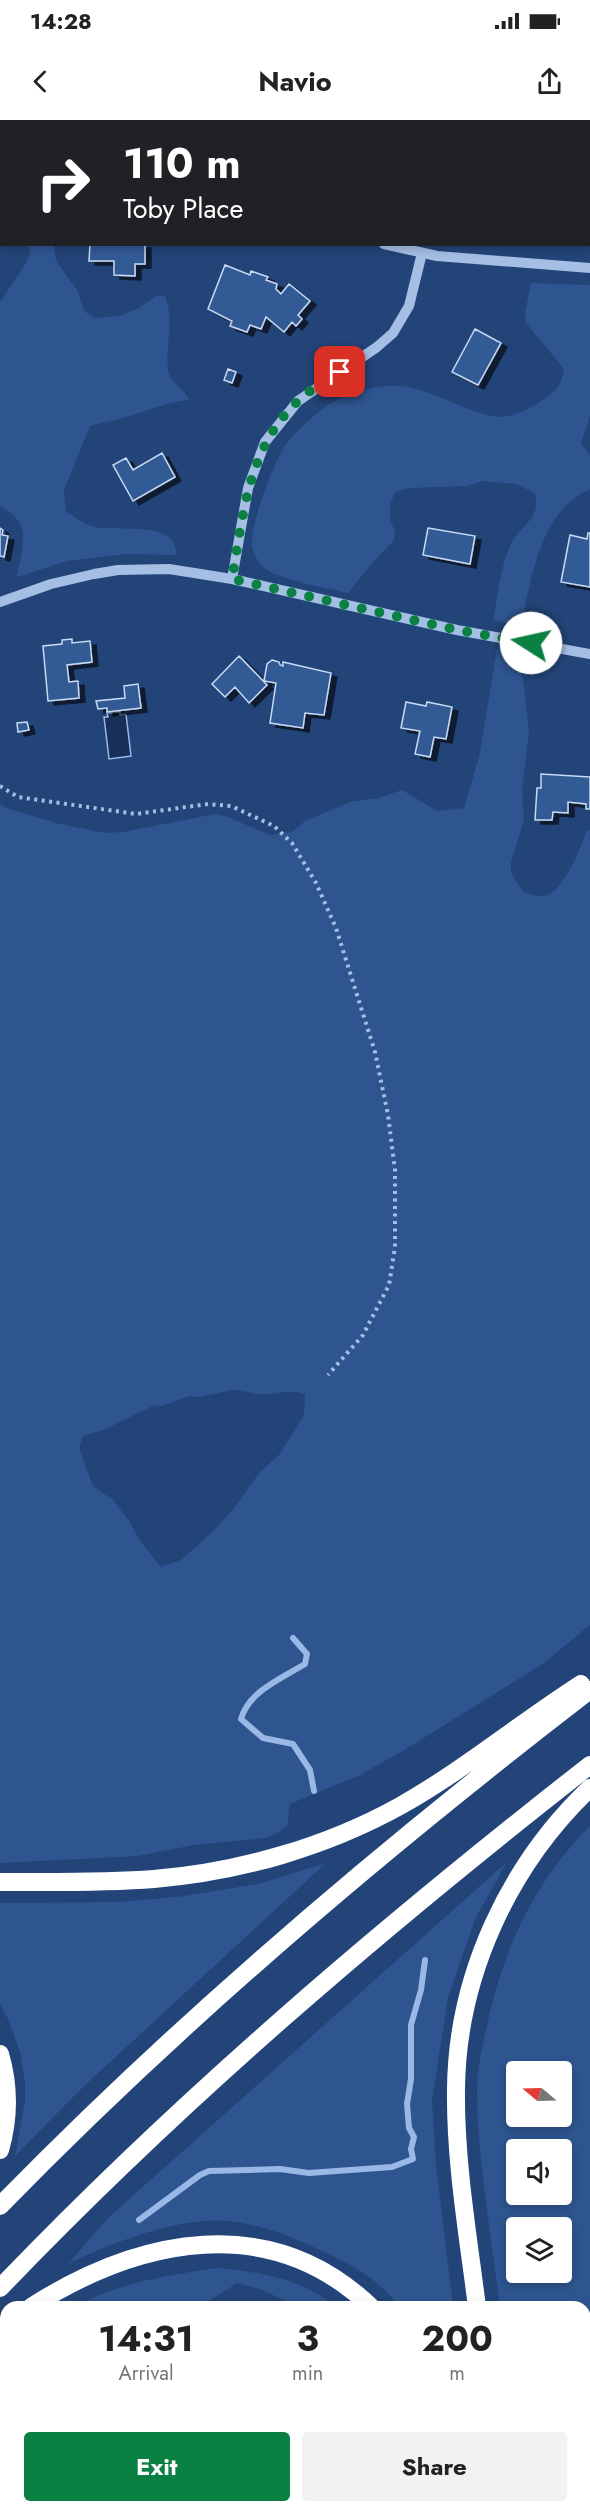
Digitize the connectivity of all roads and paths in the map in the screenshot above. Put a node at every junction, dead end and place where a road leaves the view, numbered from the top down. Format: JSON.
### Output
{"nodes":[{"id":1,"x":392,"y":246,"type":"edge"},
{"id":2,"x":422,"y":254,"type":"junction"},
{"id":3,"x":590,"y":268,"type":"edge"},
{"id":4,"x":232,"y":579,"type":"junction"},
{"id":5,"x":0,"y":602,"type":"edge"},
{"id":6,"x":590,"y":654,"type":"edge"},
{"id":7,"x":0,"y":786,"type":"edge"},
{"id":8,"x":328,"y":1375,"type":"dead end"},
{"id":9,"x":590,"y":1678,"type":"edge"},
{"id":10,"x":590,"y":1690,"type":"edge"},
{"id":11,"x":590,"y":1765,"type":"edge"},
{"id":12,"x":590,"y":1788,"type":"edge"},
{"id":13,"x":0,"y":1882,"type":"edge"},
{"id":14,"x":0,"y":2054,"type":"edge"},
{"id":15,"x":0,"y":2150,"type":"edge"},
{"id":16,"x":0,"y":2206,"type":"edge"},
{"id":17,"x":0,"y":2288,"type":"edge"},
{"id":18,"x":42,"y":2301,"type":"edge"},
{"id":19,"x":364,"y":2301,"type":"edge"},
{"id":20,"x":476,"y":2301,"type":"edge"}],
"edges":[{"from":1,"to":2,"type":"street"},
{"from":2,"to":3,"type":"street"},
{"from":2,"to":4,"type":"street"},
{"from":4,"to":5,"type":"street"},
{"from":4,"to":6,"type":"street"},
{"from":7,"to":8,"type":"path"},
{"from":9,"to":13,"type":"highway"},
{"from":10,"to":16,"type":"highway"},
{"from":11,"to":17,"type":"highway"},
{"from":12,"to":20,"type":"highway"},
{"from":14,"to":15,"type":"highway"},
{"from":18,"to":19,"type":"highway"}]}
